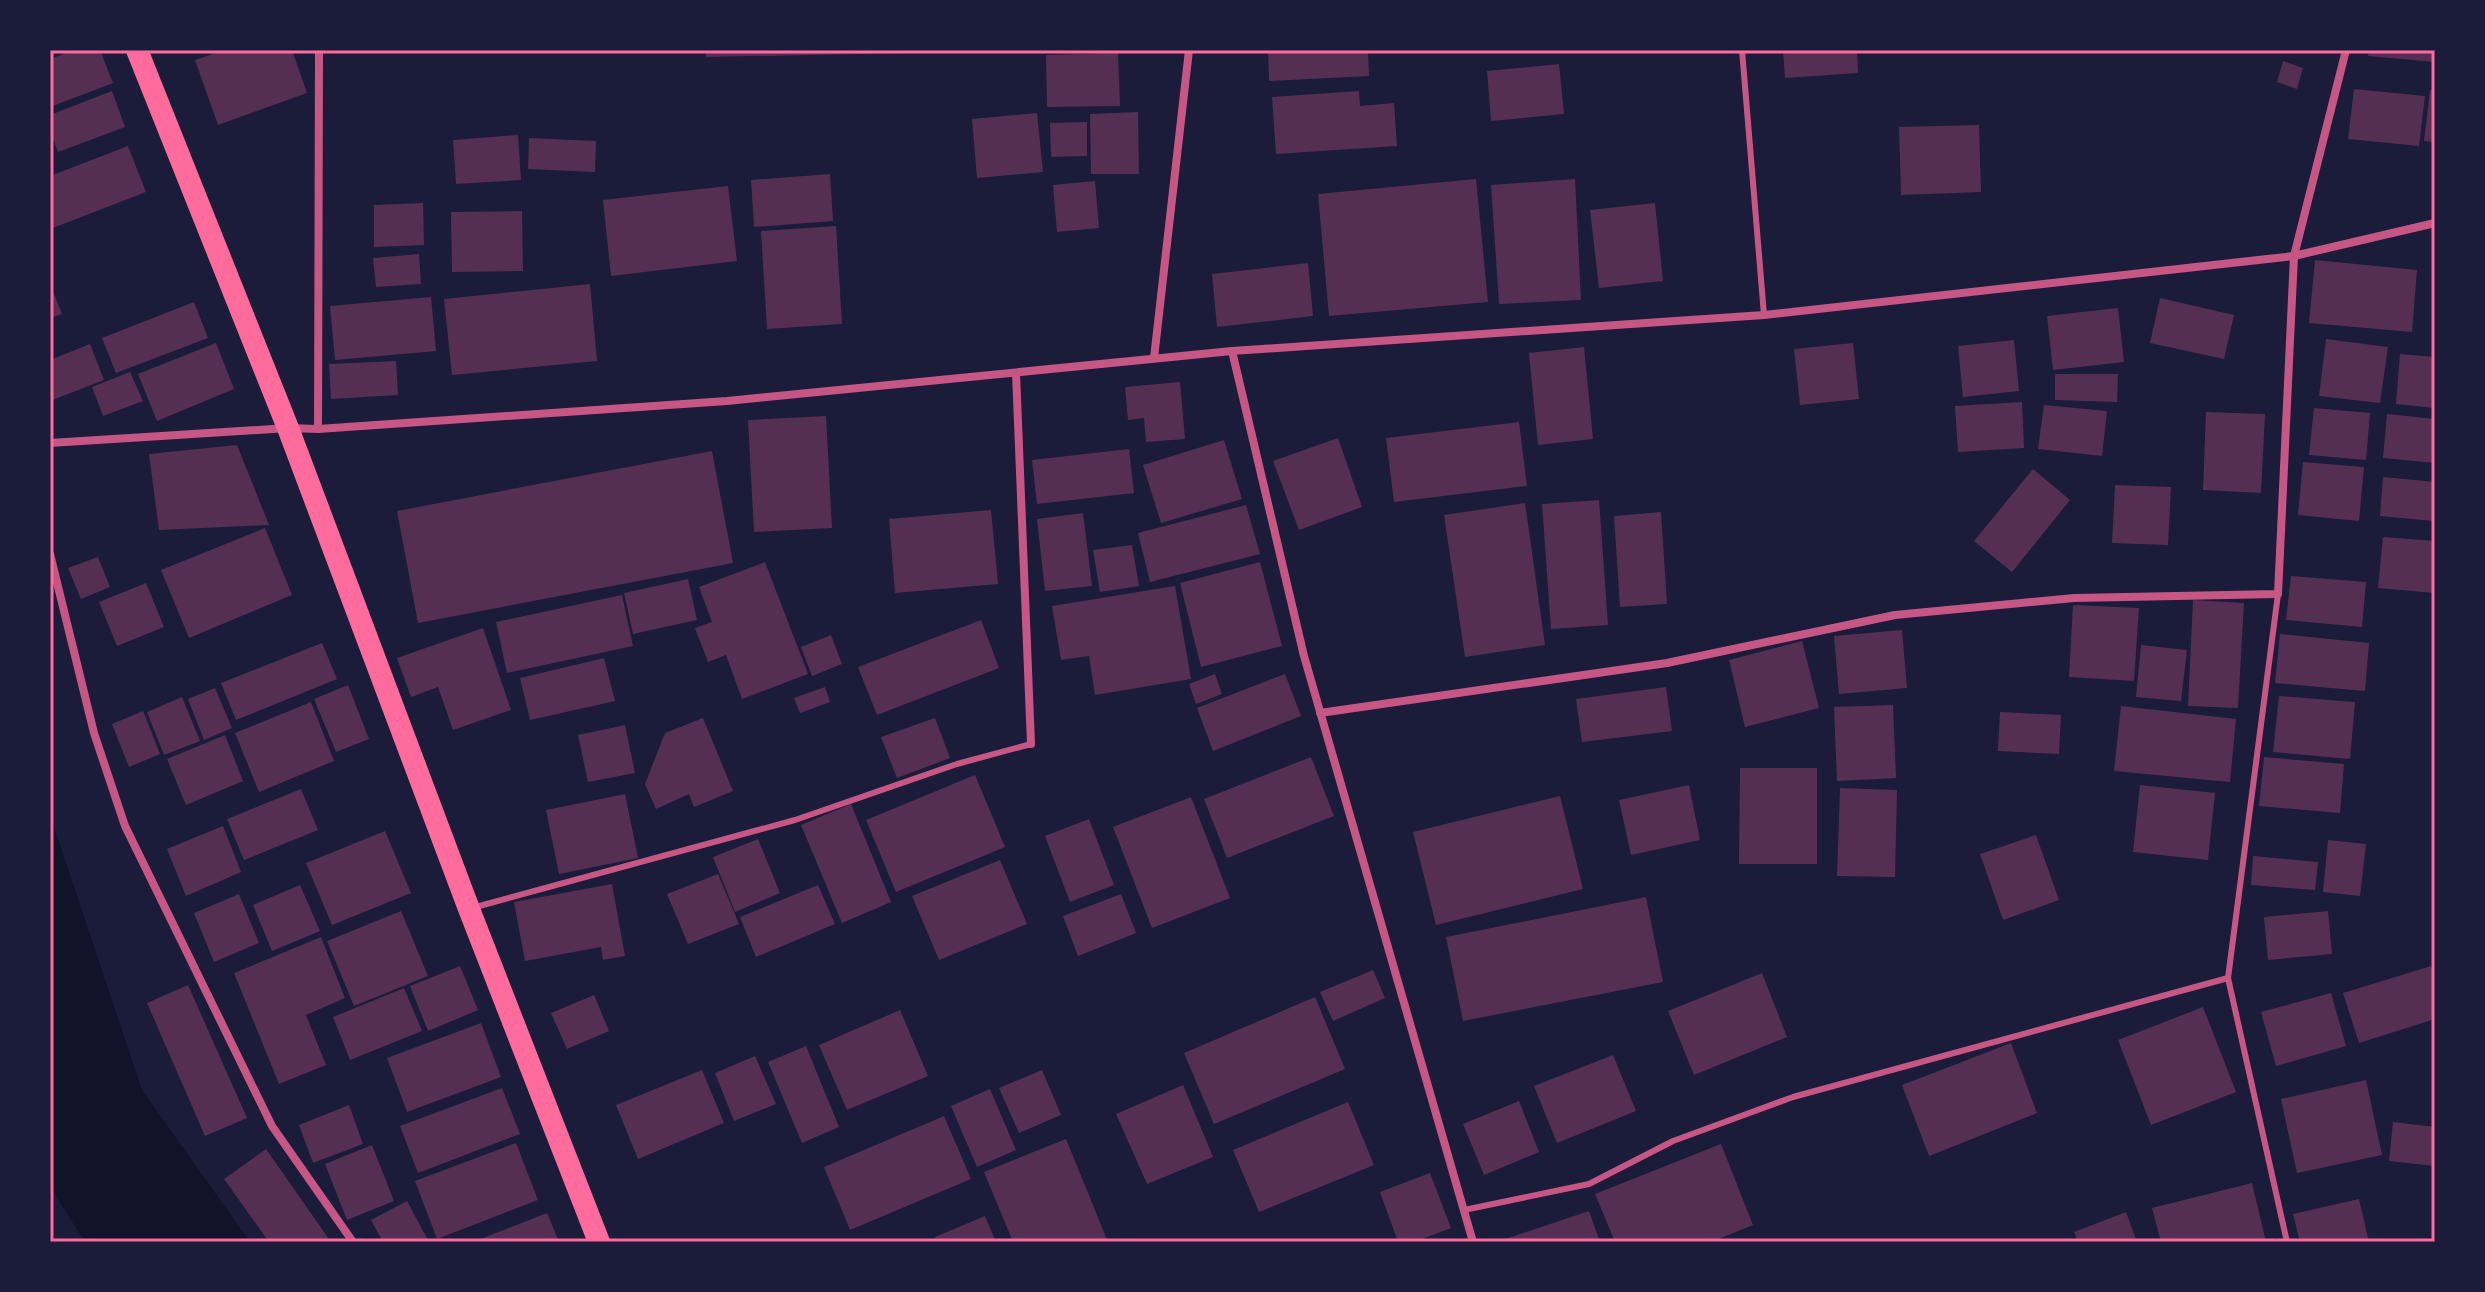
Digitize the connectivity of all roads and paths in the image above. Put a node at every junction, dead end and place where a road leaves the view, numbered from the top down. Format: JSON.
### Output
{"nodes":[{"id":1,"x":137,"y":50,"type":"edge"},
{"id":2,"x":319,"y":50,"type":"edge"},
{"id":3,"x":1189,"y":50,"type":"edge"},
{"id":4,"x":1742,"y":50,"type":"edge"},
{"id":5,"x":2346,"y":50,"type":"edge"},
{"id":6,"x":2435,"y":223,"type":"edge"},
{"id":7,"x":2294,"y":256,"type":"junction"},
{"id":8,"x":1764,"y":315,"type":"junction"},
{"id":9,"x":1232,"y":351,"type":"junction"},
{"id":10,"x":1154,"y":358,"type":"junction"},
{"id":11,"x":1016,"y":373,"type":"junction"},
{"id":12,"x":288,"y":428,"type":"junction"},
{"id":13,"x":318,"y":429,"type":"junction"},
{"id":14,"x":50,"y":443,"type":"edge"},
{"id":15,"x":50,"y":554,"type":"edge"},
{"id":16,"x":2278,"y":594,"type":"junction"},
{"id":17,"x":1320,"y":713,"type":"junction"},
{"id":18,"x":1031,"y":744,"type":"joint"},
{"id":19,"x":469,"y":909,"type":"junction"},
{"id":20,"x":2228,"y":978,"type":"junction"},
{"id":21,"x":1464,"y":1210,"type":"junction"},
{"id":22,"x":353,"y":1242,"type":"edge"},
{"id":23,"x":599,"y":1242,"type":"edge"},
{"id":24,"x":1473,"y":1242,"type":"edge"},
{"id":25,"x":2287,"y":1242,"type":"edge"}],
"edges":[{"from":1,"to":12,"type":"highway"},
{"from":2,"to":13,"type":"street"},
{"from":3,"to":10,"type":"street"},
{"from":4,"to":8,"type":"lane"},
{"from":5,"to":7,"type":"street"},
{"from":6,"to":7,"type":"street"},
{"from":7,"to":8,"type":"street"},
{"from":7,"to":16,"type":"street"},
{"from":8,"to":9,"type":"street"},
{"from":9,"to":10,"type":"street"},
{"from":9,"to":17,"type":"street"},
{"from":10,"to":11,"type":"street"},
{"from":11,"to":13,"type":"street"},
{"from":11,"to":18,"type":"street"},
{"from":12,"to":13,"type":"street"},
{"from":12,"to":14,"type":"street"},
{"from":12,"to":19,"type":"highway"},
{"from":15,"to":22,"type":"street"},
{"from":16,"to":17,"type":"street"},
{"from":16,"to":20,"type":"lane"},
{"from":17,"to":21,"type":"street"},
{"from":18,"to":19,"type":"lane"},
{"from":19,"to":23,"type":"highway"},
{"from":20,"to":21,"type":"lane"},
{"from":20,"to":25,"type":"lane"},
{"from":21,"to":24,"type":"street"}]}
